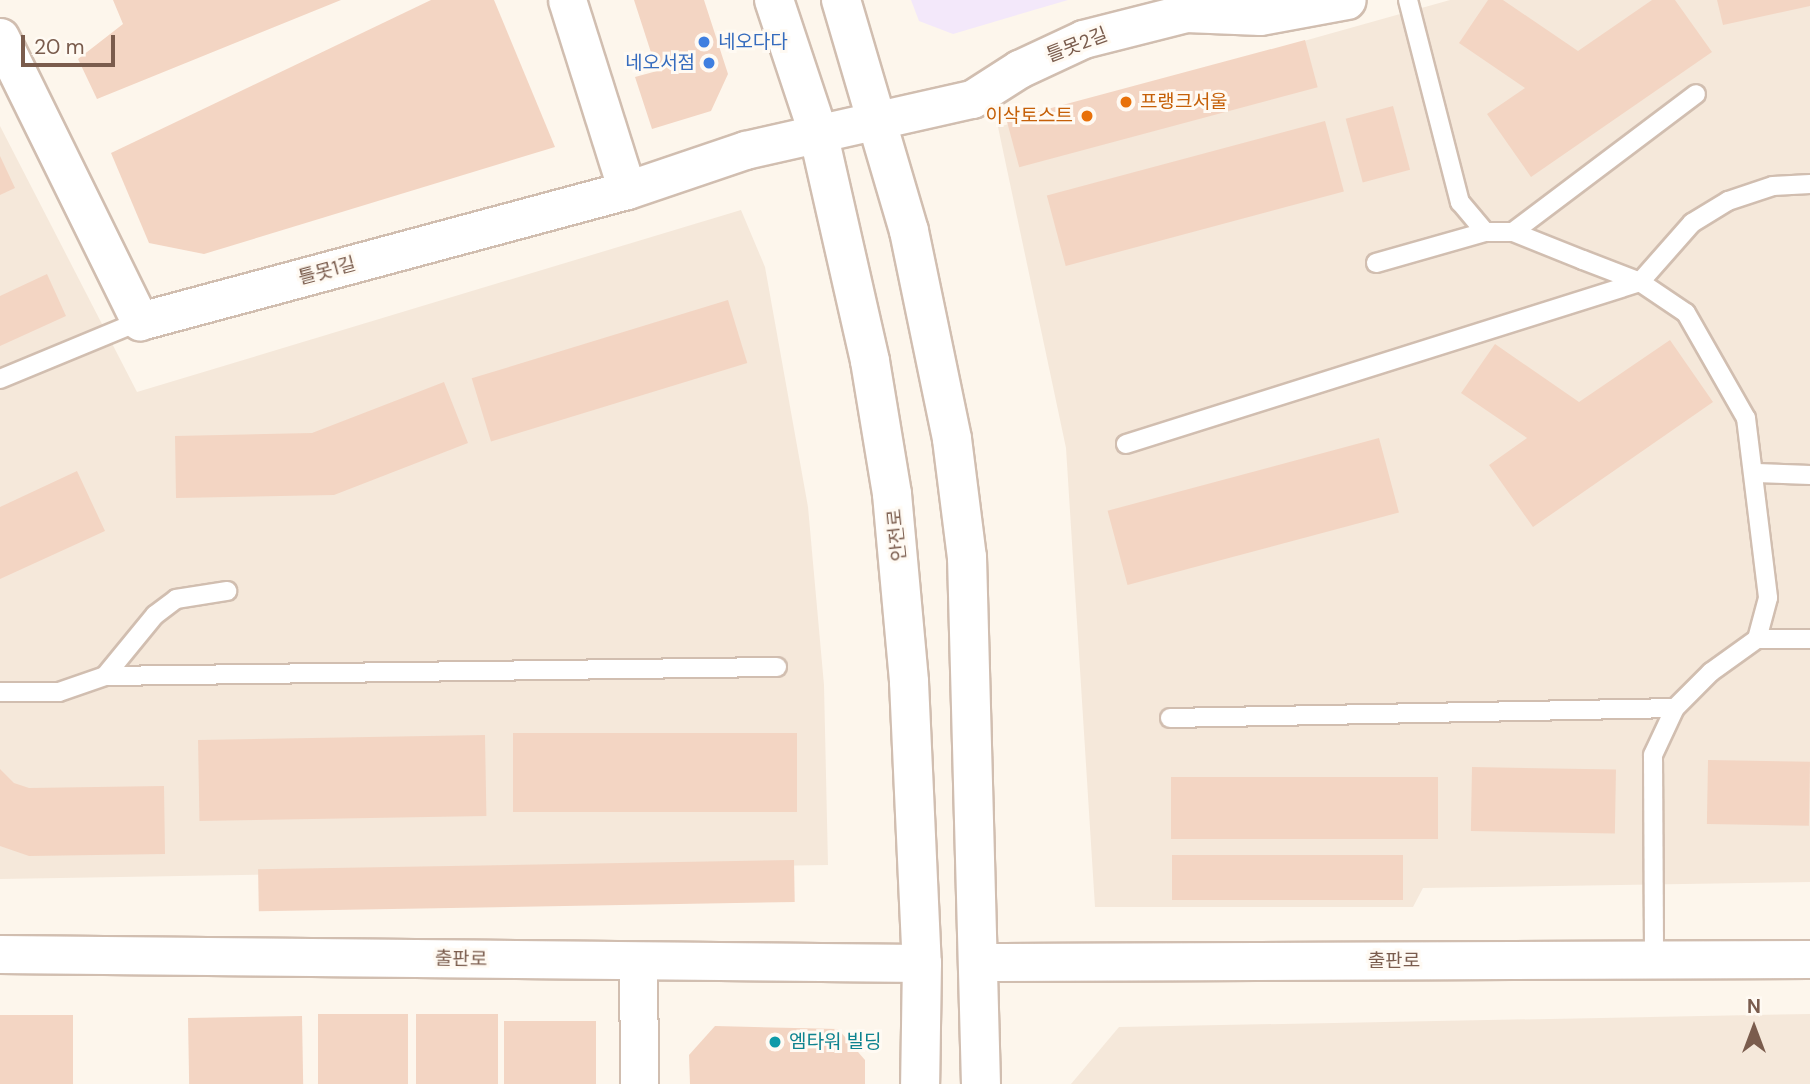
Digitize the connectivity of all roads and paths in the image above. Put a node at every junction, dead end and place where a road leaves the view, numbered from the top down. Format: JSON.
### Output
{"nodes":[{"id":1,"x":567,"y":0,"type":"edge"},
{"id":2,"x":774,"y":0,"type":"edge"},
{"id":3,"x":841,"y":0,"type":"edge"},
{"id":4,"x":1347,"y":0,"type":"edge"},
{"id":5,"x":1408,"y":0,"type":"edge"},
{"id":6,"x":0,"y":37,"type":"edge"},
{"id":7,"x":1696,"y":94,"type":"dead end"},
{"id":8,"x":878,"y":118,"type":"junction"},
{"id":9,"x":818,"y":132,"type":"junction"},
{"id":10,"x":1810,"y":184,"type":"edge"},
{"id":11,"x":627,"y":190,"type":"junction"},
{"id":12,"x":1485,"y":232,"type":"junction"},
{"id":13,"x":1513,"y":232,"type":"junction"},
{"id":14,"x":1376,"y":263,"type":"dead end"},
{"id":15,"x":1640,"y":282,"type":"junction"},
{"id":16,"x":140,"y":321,"type":"junction"},
{"id":17,"x":0,"y":379,"type":"edge"},
{"id":18,"x":1126,"y":444,"type":"dead end"},
{"id":19,"x":1756,"y":473,"type":"junction"},
{"id":20,"x":1810,"y":475,"type":"edge"},
{"id":21,"x":228,"y":591,"type":"dead end"},
{"id":22,"x":1756,"y":639,"type":"junction"},
{"id":23,"x":1810,"y":639,"type":"edge"},
{"id":24,"x":777,"y":667,"type":"dead end"},
{"id":25,"x":106,"y":676,"type":"junction"},
{"id":26,"x":0,"y":692,"type":"edge"},
{"id":27,"x":1675,"y":708,"type":"junction"},
{"id":28,"x":1170,"y":718,"type":"dead end"},
{"id":29,"x":0,"y":954,"type":"edge"},
{"id":30,"x":1810,"y":959,"type":"edge"},
{"id":31,"x":1654,"y":960,"type":"junction"},
{"id":32,"x":638,"y":961,"type":"junction"},
{"id":33,"x":979,"y":962,"type":"junction"},
{"id":34,"x":922,"y":963,"type":"junction"},
{"id":35,"x":639,"y":1084,"type":"edge"},
{"id":36,"x":920,"y":1084,"type":"edge"},
{"id":37,"x":981,"y":1084,"type":"edge"}],
"edges":[{"from":1,"to":11,"type":"street"},
{"from":2,"to":9,"type":"street","name":"안전로"},
{"from":3,"to":8,"type":"street"},
{"from":4,"to":8,"type":"street","name":"틀못2길"},
{"from":5,"to":12,"type":"lane"},
{"from":6,"to":16,"type":"street"},
{"from":7,"to":13,"type":"lane"},
{"from":8,"to":9,"type":"street","name":"틀못2길"},
{"from":8,"to":33,"type":"street"},
{"from":9,"to":11,"type":"street","name":"틀못1길"},
{"from":9,"to":34,"type":"street","name":"안전로"},
{"from":10,"to":15,"type":"lane"},
{"from":11,"to":16,"type":"street","name":"틀못1길"},
{"from":12,"to":13,"type":"lane"},
{"from":12,"to":14,"type":"lane"},
{"from":13,"to":15,"type":"lane"},
{"from":15,"to":18,"type":"lane"},
{"from":15,"to":19,"type":"lane"},
{"from":16,"to":17,"type":"lane"},
{"from":19,"to":20,"type":"lane"},
{"from":19,"to":22,"type":"lane"},
{"from":21,"to":25,"type":"lane"},
{"from":22,"to":23,"type":"lane"},
{"from":22,"to":27,"type":"lane"},
{"from":24,"to":25,"type":"lane"},
{"from":25,"to":26,"type":"lane"},
{"from":27,"to":28,"type":"lane"},
{"from":27,"to":31,"type":"lane"},
{"from":29,"to":32,"type":"street","name":"출판로"},
{"from":30,"to":31,"type":"street","name":"출판로"},
{"from":31,"to":33,"type":"street","name":"출판로"},
{"from":32,"to":34,"type":"street","name":"출판로"},
{"from":32,"to":35,"type":"street"},
{"from":33,"to":37,"type":"street"},
{"from":34,"to":36,"type":"street","name":"안전로"}]}
